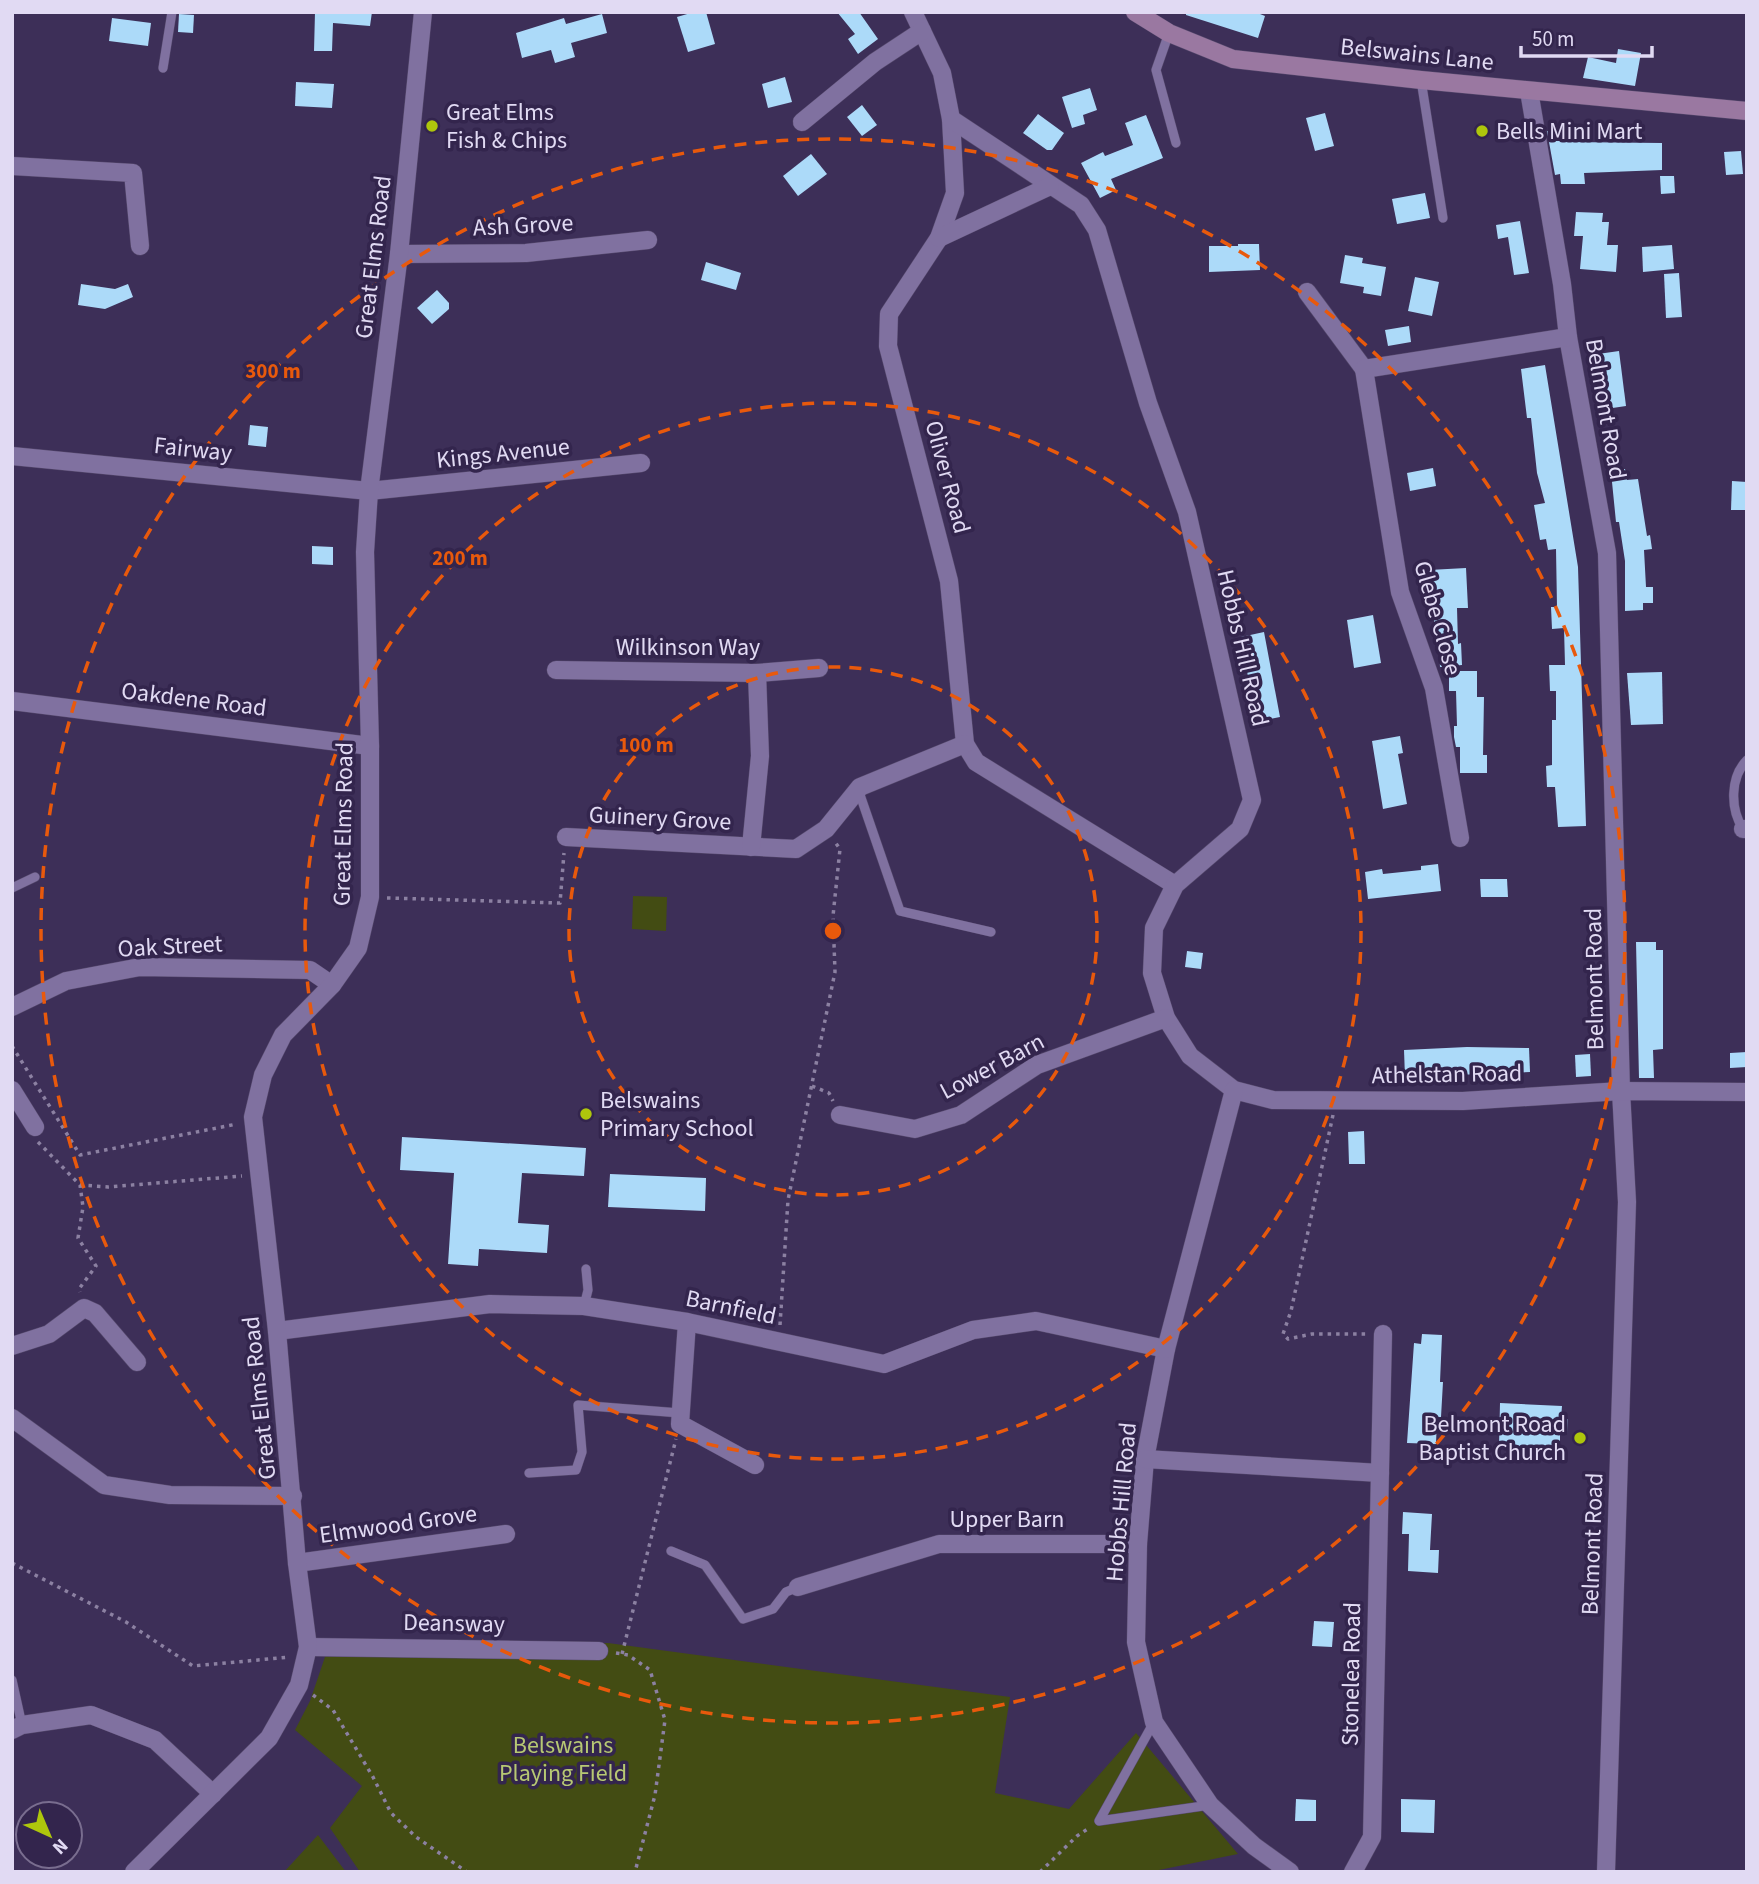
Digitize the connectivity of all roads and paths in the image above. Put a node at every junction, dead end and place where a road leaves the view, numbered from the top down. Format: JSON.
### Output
{"nodes":[{"id":1,"x":172,"y":12,"type":"edge"},
{"id":2,"x":423,"y":12,"type":"edge"},
{"id":3,"x":914,"y":12,"type":"edge"},
{"id":4,"x":1135,"y":12,"type":"edge"},
{"id":5,"x":922,"y":31,"type":"junction"},
{"id":6,"x":1169,"y":33,"type":"junction"},
{"id":7,"x":163,"y":68,"type":"dead end"},
{"id":8,"x":1421,"y":80,"type":"junction"},
{"id":9,"x":1529,"y":91,"type":"junction"},
{"id":10,"x":1747,"y":111,"type":"edge"},
{"id":11,"x":951,"y":119,"type":"junction"},
{"id":12,"x":802,"y":122,"type":"dead end"},
{"id":13,"x":1176,"y":143,"type":"dead end"},
{"id":14,"x":12,"y":166,"type":"edge"},
{"id":15,"x":1050,"y":186,"type":"junction"},
{"id":16,"x":1443,"y":218,"type":"dead end"},
{"id":17,"x":939,"y":238,"type":"junction"},
{"id":18,"x":648,"y":240,"type":"dead end"},
{"id":19,"x":140,"y":246,"type":"dead end"},
{"id":20,"x":399,"y":254,"type":"junction"},
{"id":21,"x":1307,"y":292,"type":"dead end"},
{"id":22,"x":1568,"y":337,"type":"junction"},
{"id":23,"x":1364,"y":369,"type":"junction"},
{"id":24,"x":12,"y":456,"type":"edge"},
{"id":25,"x":641,"y":463,"type":"dead end"},
{"id":26,"x":369,"y":491,"type":"junction"},
{"id":27,"x":819,"y":668,"type":"dead end"},
{"id":28,"x":556,"y":670,"type":"dead end"},
{"id":29,"x":757,"y":673,"type":"junction"},
{"id":30,"x":12,"y":701,"type":"edge"},
{"id":31,"x":965,"y":744,"type":"junction"},
{"id":32,"x":370,"y":746,"type":"junction"},
{"id":33,"x":1747,"y":760,"type":"edge"},
{"id":34,"x":858,"y":789,"type":"junction"},
{"id":35,"x":826,"y":829,"type":"junction"},
{"id":36,"x":1745,"y":829,"type":"edge"},
{"id":37,"x":566,"y":837,"type":"joint"},
{"id":38,"x":1460,"y":838,"type":"dead end"},
{"id":39,"x":751,"y":847,"type":"junction"},
{"id":40,"x":35,"y":877,"type":"dead end"},
{"id":41,"x":1175,"y":885,"type":"junction"},
{"id":42,"x":12,"y":888,"type":"edge"},
{"id":43,"x":370,"y":897,"type":"junction"},
{"id":44,"x":991,"y":932,"type":"dead end"},
{"id":45,"x":332,"y":985,"type":"junction"},
{"id":46,"x":12,"y":1007,"type":"edge"},
{"id":47,"x":1166,"y":1018,"type":"junction"},
{"id":48,"x":12,"y":1046,"type":"edge"},
{"id":49,"x":811,"y":1086,"type":"junction"},
{"id":50,"x":12,"y":1090,"type":"edge"},
{"id":51,"x":1234,"y":1090,"type":"junction"},
{"id":52,"x":1621,"y":1091,"type":"junction"},
{"id":53,"x":1747,"y":1092,"type":"edge"},
{"id":54,"x":1336,"y":1099,"type":"junction"},
{"id":55,"x":1273,"y":1100,"type":"joint"},
{"id":56,"x":841,"y":1115,"type":"joint"},
{"id":57,"x":253,"y":1121,"type":"junction"},
{"id":58,"x":35,"y":1126,"type":"joint"},
{"id":59,"x":259,"y":1175,"type":"junction"},
{"id":60,"x":80,"y":1185,"type":"junction"},
{"id":61,"x":586,"y":1269,"type":"dead end"},
{"id":62,"x":584,"y":1306,"type":"junction"},
{"id":63,"x":84,"y":1308,"type":"junction"},
{"id":64,"x":687,"y":1322,"type":"junction"},
{"id":65,"x":277,"y":1331,"type":"junction"},
{"id":66,"x":1383,"y":1334,"type":"joint"},
{"id":67,"x":779,"y":1341,"type":"junction"},
{"id":68,"x":12,"y":1346,"type":"edge"},
{"id":69,"x":1166,"y":1349,"type":"junction"},
{"id":70,"x":137,"y":1362,"type":"dead end"},
{"id":71,"x":12,"y":1418,"type":"edge"},
{"id":72,"x":680,"y":1418,"type":"junction"},
{"id":73,"x":1145,"y":1459,"type":"junction"},
{"id":74,"x":755,"y":1465,"type":"dead end"},
{"id":75,"x":529,"y":1473,"type":"dead end"},
{"id":76,"x":1380,"y":1473,"type":"junction"},
{"id":77,"x":293,"y":1496,"type":"junction"},
{"id":78,"x":506,"y":1534,"type":"dead end"},
{"id":79,"x":1139,"y":1544,"type":"junction"},
{"id":80,"x":671,"y":1551,"type":"dead end"},
{"id":81,"x":12,"y":1563,"type":"edge"},
{"id":82,"x":298,"y":1563,"type":"junction"},
{"id":83,"x":797,"y":1587,"type":"joint"},
{"id":84,"x":307,"y":1651,"type":"junction"},
{"id":85,"x":599,"y":1651,"type":"joint"},
{"id":86,"x":622,"y":1654,"type":"junction"},
{"id":87,"x":12,"y":1680,"type":"edge"},
{"id":88,"x":299,"y":1685,"type":"junction"},
{"id":89,"x":1154,"y":1722,"type":"junction"},
{"id":90,"x":17,"y":1728,"type":"edge"},
{"id":91,"x":213,"y":1794,"type":"junction"},
{"id":92,"x":1210,"y":1805,"type":"junction"},
{"id":93,"x":1099,"y":1821,"type":"junction"},
{"id":94,"x":134,"y":1872,"type":"edge"},
{"id":95,"x":467,"y":1872,"type":"edge"},
{"id":96,"x":635,"y":1872,"type":"edge"},
{"id":97,"x":1040,"y":1872,"type":"edge"},
{"id":98,"x":1290,"y":1872,"type":"edge"},
{"id":99,"x":1353,"y":1872,"type":"edge"},
{"id":100,"x":1606,"y":1872,"type":"edge"}],
"edges":[{"from":1,"to":7,"type":"lane"},
{"from":2,"to":20,"type":"street","name":"Great Elms Road"},
{"from":3,"to":5,"type":"street","name":"Oliver Road"},
{"from":4,"to":6,"type":"street","name":"Belswains Lane"},
{"from":5,"to":11,"type":"street","name":"Oliver Road"},
{"from":5,"to":12,"type":"street"},
{"from":6,"to":8,"type":"street","name":"Belswains Lane"},
{"from":6,"to":13,"type":"lane"},
{"from":8,"to":9,"type":"street","name":"Belswains Lane"},
{"from":8,"to":16,"type":"lane"},
{"from":9,"to":10,"type":"street","name":"Belswains Lane"},
{"from":9,"to":22,"type":"street","name":"Belmont Road"},
{"from":11,"to":15,"type":"street"},
{"from":11,"to":17,"type":"street","name":"Oliver Road"},
{"from":14,"to":19,"type":"street"},
{"from":15,"to":17,"type":"street"},
{"from":15,"to":41,"type":"street","name":"Hobbs Hill Road"},
{"from":17,"to":31,"type":"street","name":"Oliver Road"},
{"from":18,"to":20,"type":"street","name":"Ash Grove"},
{"from":20,"to":26,"type":"street","name":"Great Elms Road"},
{"from":21,"to":23,"type":"street","name":"Glebe Close"},
{"from":22,"to":23,"type":"street"},
{"from":22,"to":52,"type":"street","name":"Belmont Road"},
{"from":23,"to":38,"type":"street","name":"Glebe Close"},
{"from":24,"to":26,"type":"street","name":"Fairway"},
{"from":25,"to":26,"type":"street","name":"Kings Avenue"},
{"from":26,"to":32,"type":"street","name":"Great Elms Road"},
{"from":27,"to":29,"type":"street","name":"Wilkinson Way"},
{"from":28,"to":29,"type":"street","name":"Wilkinson Way"},
{"from":29,"to":39,"type":"street","name":"Guinery Grove"},
{"from":30,"to":32,"type":"street","name":"Oakdene Road"},
{"from":31,"to":34,"type":"street"},
{"from":31,"to":41,"type":"street"},
{"from":32,"to":43,"type":"street","name":"Great Elms Road"},
{"from":33,"to":36,"type":"lane"},
{"from":34,"to":35,"type":"street"},
{"from":34,"to":44,"type":"lane"},
{"from":35,"to":39,"type":"street","name":"Guinery Grove"},
{"from":35,"to":49,"type":"path"},
{"from":37,"to":39,"type":"street","name":"Guinery Grove"},
{"from":37,"to":43,"type":"path"},
{"from":40,"to":42,"type":"lane"},
{"from":41,"to":47,"type":"street","name":"Hobbs Hill Road"},
{"from":43,"to":45,"type":"street","name":"Great Elms Road"},
{"from":45,"to":46,"type":"street","name":"Oak Street"},
{"from":45,"to":57,"type":"street","name":"Great Elms Road"},
{"from":47,"to":51,"type":"street","name":"Hobbs Hill Road"},
{"from":47,"to":56,"type":"street","name":"Lower Barn"},
{"from":48,"to":57,"type":"path"},
{"from":49,"to":56,"type":"path"},
{"from":49,"to":67,"type":"path"},
{"from":50,"to":58,"type":"street"},
{"from":51,"to":55,"type":"street","name":"Hobbs Hill Road"},
{"from":51,"to":69,"type":"street","name":"Hobbs Hill Road"},
{"from":52,"to":53,"type":"street","name":"Athelstan Road"},
{"from":52,"to":54,"type":"street","name":"Athelstan Road"},
{"from":52,"to":100,"type":"street","name":"Belmont Road"},
{"from":54,"to":55,"type":"street","name":"Athelstan Road"},
{"from":54,"to":66,"type":"path"},
{"from":57,"to":59,"type":"street","name":"Great Elms Road"},
{"from":58,"to":60,"type":"path"},
{"from":59,"to":60,"type":"path"},
{"from":59,"to":65,"type":"street","name":"Great Elms Road"},
{"from":60,"to":63,"type":"path"},
{"from":61,"to":62,"type":"lane"},
{"from":62,"to":64,"type":"street","name":"Barnfield"},
{"from":62,"to":65,"type":"street","name":"Barnfield"},
{"from":63,"to":68,"type":"street"},
{"from":63,"to":70,"type":"street"},
{"from":64,"to":67,"type":"street","name":"Barnfield"},
{"from":64,"to":72,"type":"street"},
{"from":65,"to":77,"type":"street","name":"Great Elms Road"},
{"from":66,"to":76,"type":"street","name":"Stonelea Road"},
{"from":67,"to":69,"type":"street","name":"Barnfield"},
{"from":69,"to":73,"type":"street","name":"Hobbs Hill Road"},
{"from":71,"to":77,"type":"street"},
{"from":72,"to":74,"type":"street"},
{"from":72,"to":75,"type":"lane"},
{"from":72,"to":86,"type":"path"},
{"from":73,"to":76,"type":"street"},
{"from":73,"to":79,"type":"street","name":"Hobbs Hill Road"},
{"from":76,"to":99,"type":"street","name":"Stonelea Road"},
{"from":77,"to":82,"type":"street","name":"Great Elms Road"},
{"from":78,"to":82,"type":"street","name":"Elmwood Grove"},
{"from":79,"to":83,"type":"street","name":"Upper Barn"},
{"from":79,"to":89,"type":"street","name":"Hobbs Hill Road"},
{"from":80,"to":83,"type":"lane"},
{"from":81,"to":84,"type":"path"},
{"from":82,"to":84,"type":"street","name":"Great Elms Road"},
{"from":84,"to":85,"type":"street","name":"Deansway"},
{"from":84,"to":88,"type":"street","name":"Great Elms Road"},
{"from":85,"to":86,"type":"path"},
{"from":86,"to":96,"type":"path"},
{"from":87,"to":90,"type":"lane"},
{"from":88,"to":91,"type":"street","name":"Great Elms Road"},
{"from":88,"to":95,"type":"path"},
{"from":89,"to":92,"type":"street","name":"Hobbs Hill Road"},
{"from":89,"to":93,"type":"lane"},
{"from":90,"to":91,"type":"street"},
{"from":91,"to":94,"type":"street","name":"Great Elms Road"},
{"from":92,"to":93,"type":"lane"},
{"from":92,"to":98,"type":"street","name":"Hobbs Hill Road"},
{"from":93,"to":97,"type":"path"}]}
